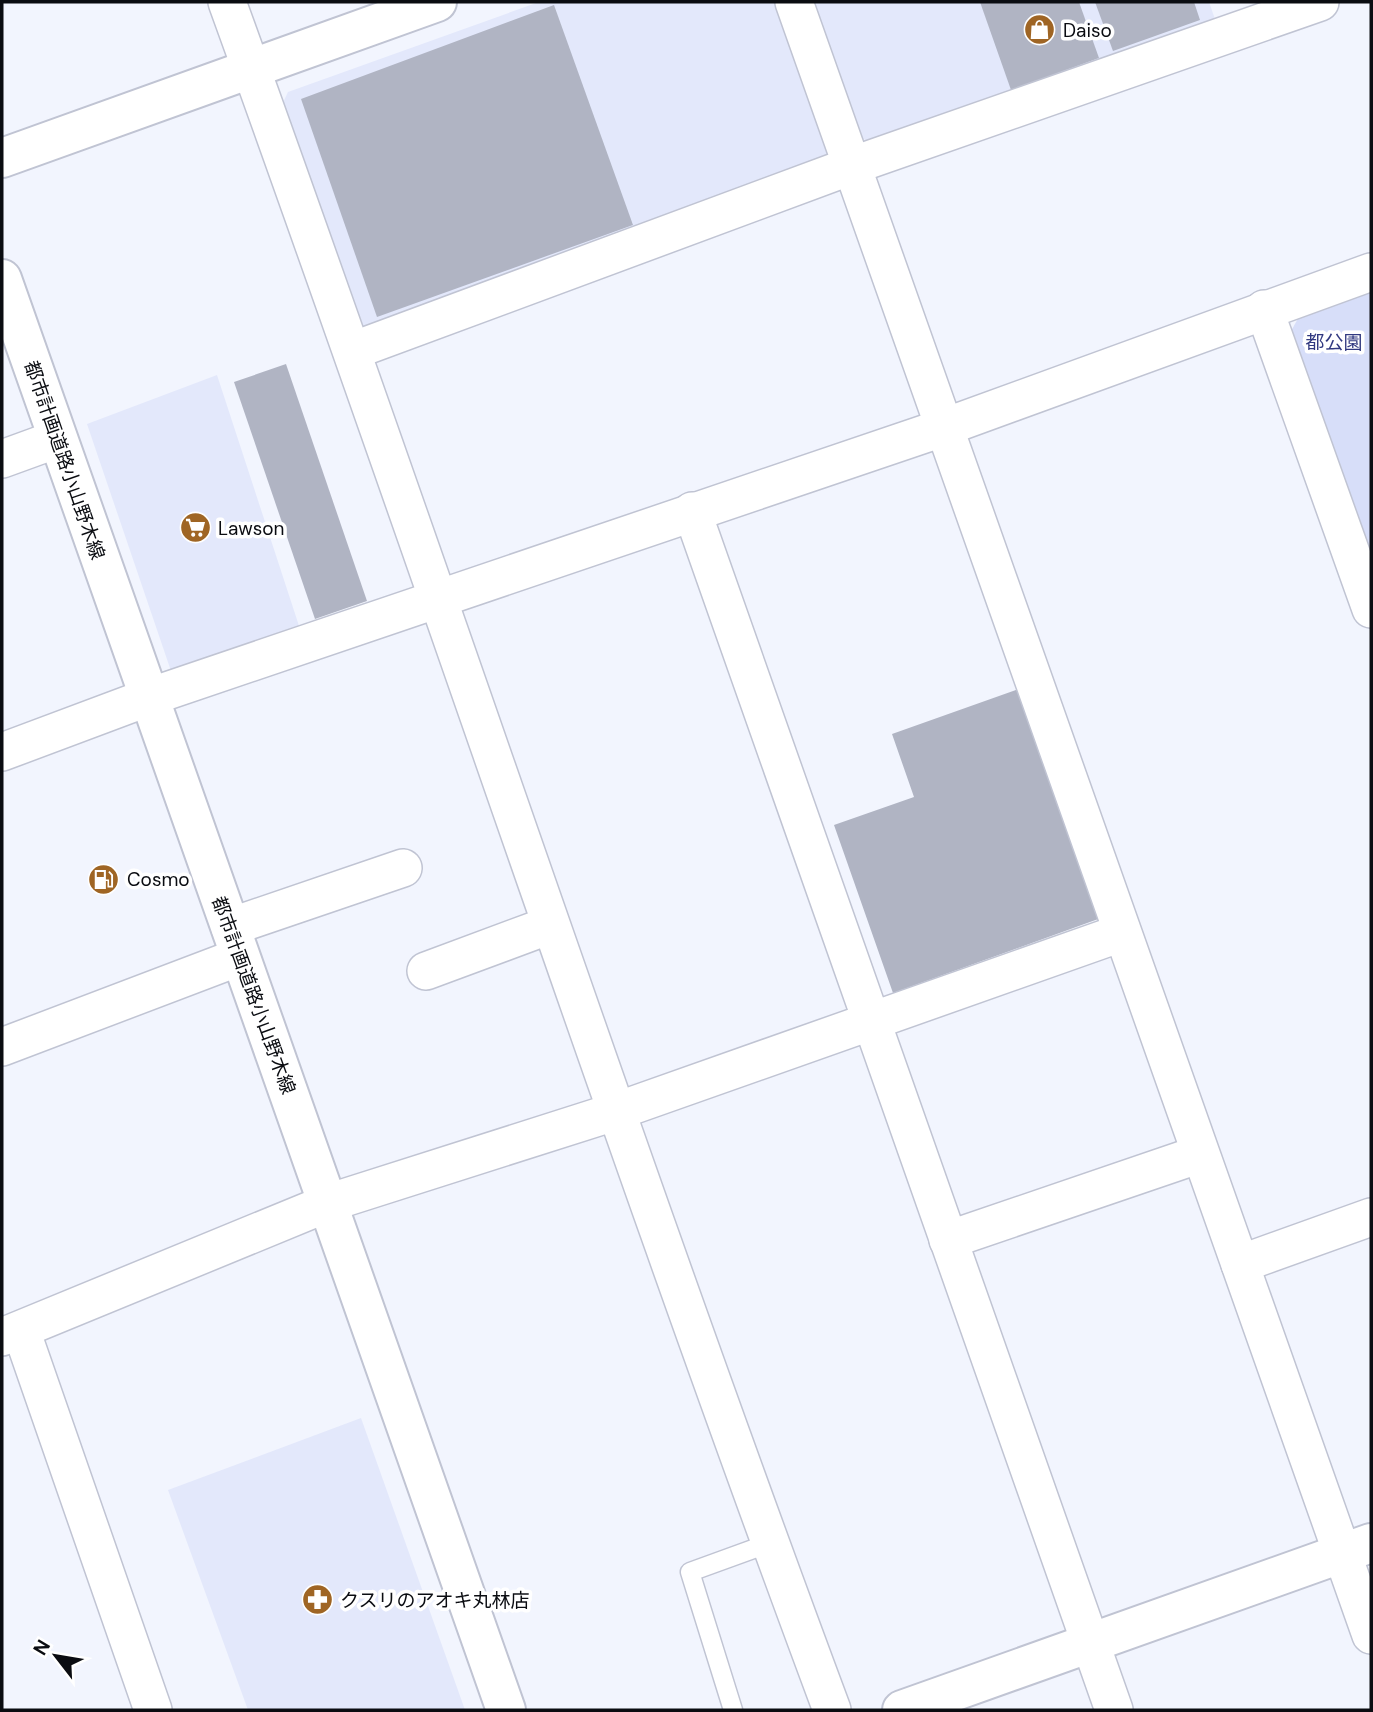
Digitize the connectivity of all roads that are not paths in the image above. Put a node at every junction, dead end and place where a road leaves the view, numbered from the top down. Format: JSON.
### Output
{"nodes":[{"id":1,"x":227,"y":2,"type":"edge"},
{"id":2,"x":437,"y":2,"type":"edge"},
{"id":3,"x":794,"y":2,"type":"edge"},
{"id":4,"x":1320,"y":2,"type":"edge"},
{"id":5,"x":251,"y":70,"type":"junction"},
{"id":6,"x":2,"y":158,"type":"edge"},
{"id":7,"x":851,"y":166,"type":"junction"},
{"id":8,"x":1371,"y":272,"type":"edge"},
{"id":9,"x":2,"y":279,"type":"edge"},
{"id":10,"x":1264,"y":309,"type":"junction"},
{"id":11,"x":352,"y":351,"type":"junction"},
{"id":12,"x":945,"y":427,"type":"junction"},
{"id":13,"x":57,"y":439,"type":"junction"},
{"id":14,"x":2,"y":459,"type":"edge"},
{"id":15,"x":692,"y":511,"type":"junction"},
{"id":16,"x":1365,"y":572,"type":"edge"},
{"id":17,"x":435,"y":598,"type":"junction"},
{"id":18,"x":1371,"y":609,"type":"edge"},
{"id":19,"x":149,"y":697,"type":"junction"},
{"id":20,"x":2,"y":752,"type":"edge"},
{"id":21,"x":403,"y":868,"type":"dead end"},
{"id":22,"x":550,"y":925,"type":"junction"},
{"id":23,"x":1121,"y":933,"type":"junction"},
{"id":24,"x":234,"y":942,"type":"junction"},
{"id":25,"x":426,"y":971,"type":"dead end"},
{"id":26,"x":870,"y":1021,"type":"junction"},
{"id":27,"x":2,"y":1047,"type":"edge"},
{"id":28,"x":617,"y":1111,"type":"junction"},
{"id":29,"x":1200,"y":1154,"type":"junction"},
{"id":30,"x":328,"y":1203,"type":"junction"},
{"id":31,"x":1371,"y":1217,"type":"edge"},
{"id":32,"x":948,"y":1240,"type":"junction"},
{"id":33,"x":1240,"y":1264,"type":"junction"},
{"id":34,"x":11,"y":1334,"type":"edge"},
{"id":35,"x":770,"y":1543,"type":"junction"},
{"id":36,"x":1357,"y":1548,"type":"edge"},
{"id":37,"x":1371,"y":1635,"type":"edge"},
{"id":38,"x":1090,"y":1643,"type":"junction"},
{"id":39,"x":153,"y":1710,"type":"edge"},
{"id":40,"x":506,"y":1710,"type":"edge"},
{"id":41,"x":733,"y":1710,"type":"edge"},
{"id":42,"x":832,"y":1710,"type":"edge"},
{"id":43,"x":902,"y":1710,"type":"edge"},
{"id":44,"x":1114,"y":1710,"type":"edge"}],
"edges":[{"from":1,"to":5,"type":"street"},
{"from":2,"to":5,"type":"street"},
{"from":3,"to":7,"type":"street"},
{"from":4,"to":7,"type":"street"},
{"from":5,"to":6,"type":"street"},
{"from":5,"to":11,"type":"street"},
{"from":7,"to":11,"type":"street"},
{"from":7,"to":12,"type":"street"},
{"from":8,"to":10,"type":"street"},
{"from":9,"to":13,"type":"street","name":"都市計画道路小山野木線"},
{"from":10,"to":12,"type":"street"},
{"from":10,"to":16,"type":"street"},
{"from":11,"to":17,"type":"street"},
{"from":12,"to":15,"type":"street"},
{"from":12,"to":23,"type":"street"},
{"from":13,"to":14,"type":"street"},
{"from":13,"to":19,"type":"street","name":"都市計画道路小山野木線"},
{"from":15,"to":17,"type":"street"},
{"from":15,"to":26,"type":"street"},
{"from":16,"to":18,"type":"street"},
{"from":17,"to":19,"type":"street"},
{"from":17,"to":22,"type":"street"},
{"from":19,"to":20,"type":"street"},
{"from":19,"to":24,"type":"street","name":"都市計画道路小山野木線"},
{"from":21,"to":24,"type":"street"},
{"from":22,"to":25,"type":"street"},
{"from":22,"to":28,"type":"street"},
{"from":23,"to":26,"type":"street"},
{"from":23,"to":29,"type":"street"},
{"from":24,"to":27,"type":"street"},
{"from":24,"to":30,"type":"street","name":"都市計画道路小山野木線"},
{"from":26,"to":28,"type":"street"},
{"from":26,"to":32,"type":"street"},
{"from":28,"to":30,"type":"street"},
{"from":28,"to":35,"type":"street"},
{"from":29,"to":32,"type":"street"},
{"from":29,"to":33,"type":"street"},
{"from":30,"to":34,"type":"street"},
{"from":30,"to":40,"type":"street","name":"都市計画道路小山野木線"},
{"from":31,"to":33,"type":"street"},
{"from":32,"to":38,"type":"street"},
{"from":33,"to":36,"type":"street"},
{"from":34,"to":39,"type":"street"},
{"from":35,"to":41,"type":"lane"},
{"from":35,"to":42,"type":"street"},
{"from":36,"to":37,"type":"street"},
{"from":36,"to":38,"type":"street"},
{"from":38,"to":43,"type":"street"},
{"from":38,"to":44,"type":"street"}]}
